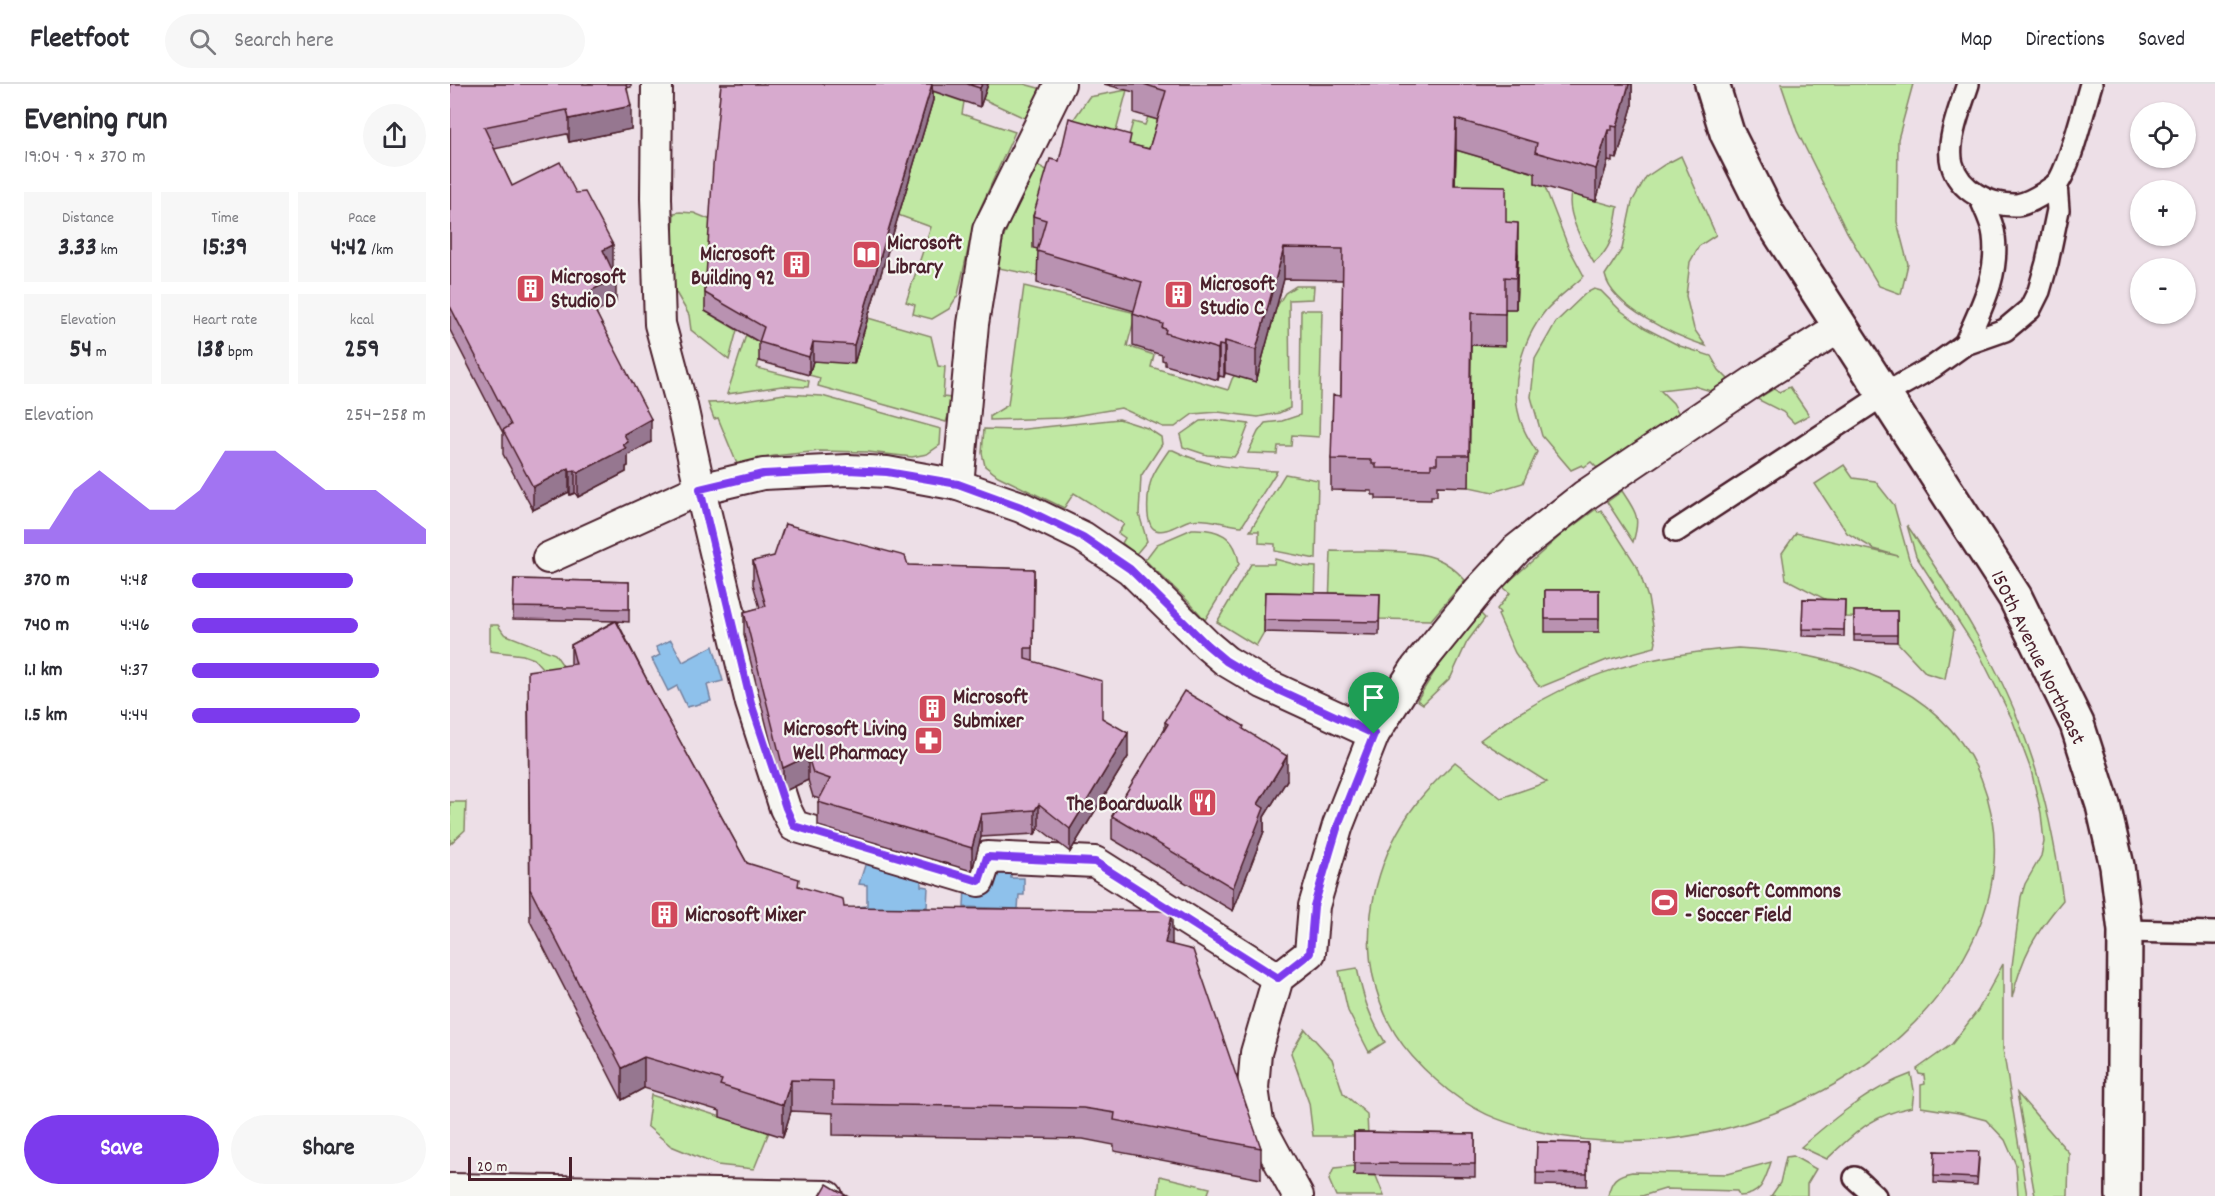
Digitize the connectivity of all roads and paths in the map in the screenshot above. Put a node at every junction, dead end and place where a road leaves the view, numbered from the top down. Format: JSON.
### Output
{"nodes":[{"id":1,"x":657,"y":84,"type":"edge"},
{"id":2,"x":1060,"y":84,"type":"edge"},
{"id":3,"x":1712,"y":84,"type":"edge"},
{"id":4,"x":1968,"y":84,"type":"edge"},
{"id":5,"x":2091,"y":84,"type":"edge"},
{"id":6,"x":2056,"y":184,"type":"junction"},
{"id":7,"x":1980,"y":196,"type":"junction"},
{"id":8,"x":1840,"y":327,"type":"junction"},
{"id":9,"x":1965,"y":344,"type":"junction"},
{"id":10,"x":1885,"y":394,"type":"junction"},
{"id":11,"x":958,"y":484,"type":"junction"},
{"id":12,"x":700,"y":489,"type":"junction"},
{"id":13,"x":1676,"y":531,"type":"dead end"},
{"id":14,"x":548,"y":558,"type":"dead end"},
{"id":15,"x":1374,"y":734,"type":"junction"},
{"id":16,"x":2125,"y":931,"type":"junction"},
{"id":17,"x":2215,"y":933,"type":"edge"},
{"id":18,"x":1278,"y":978,"type":"junction"},
{"id":19,"x":1855,"y":1178,"type":"dead end"},
{"id":20,"x":450,"y":1190,"type":"edge"},
{"id":21,"x":827,"y":1196,"type":"edge"},
{"id":22,"x":1298,"y":1196,"type":"edge"},
{"id":23,"x":1875,"y":1196,"type":"edge"},
{"id":24,"x":2123,"y":1196,"type":"edge"}],
"edges":[{"from":1,"to":12,"type":"street"},
{"from":2,"to":11,"type":"street"},
{"from":3,"to":8,"type":"street","name":"150th Avenue Northeast"},
{"from":4,"to":7,"type":"lane"},
{"from":5,"to":6,"type":"lane"},
{"from":6,"to":7,"type":"lane"},
{"from":6,"to":9,"type":"lane"},
{"from":7,"to":9,"type":"lane"},
{"from":8,"to":10,"type":"street","name":"150th Avenue Northeast"},
{"from":8,"to":15,"type":"street"},
{"from":9,"to":10,"type":"lane"},
{"from":10,"to":13,"type":"lane"},
{"from":10,"to":16,"type":"street","name":"150th Avenue Northeast"},
{"from":11,"to":12,"type":"street"},
{"from":11,"to":15,"type":"street"},
{"from":12,"to":14,"type":"street"},
{"from":12,"to":18,"type":"street"},
{"from":15,"to":18,"type":"street"},
{"from":16,"to":17,"type":"lane"},
{"from":16,"to":24,"type":"street","name":"150th Avenue Northeast"},
{"from":18,"to":22,"type":"street"},
{"from":19,"to":23,"type":"lane"},
{"from":20,"to":21,"type":"street"}]}
